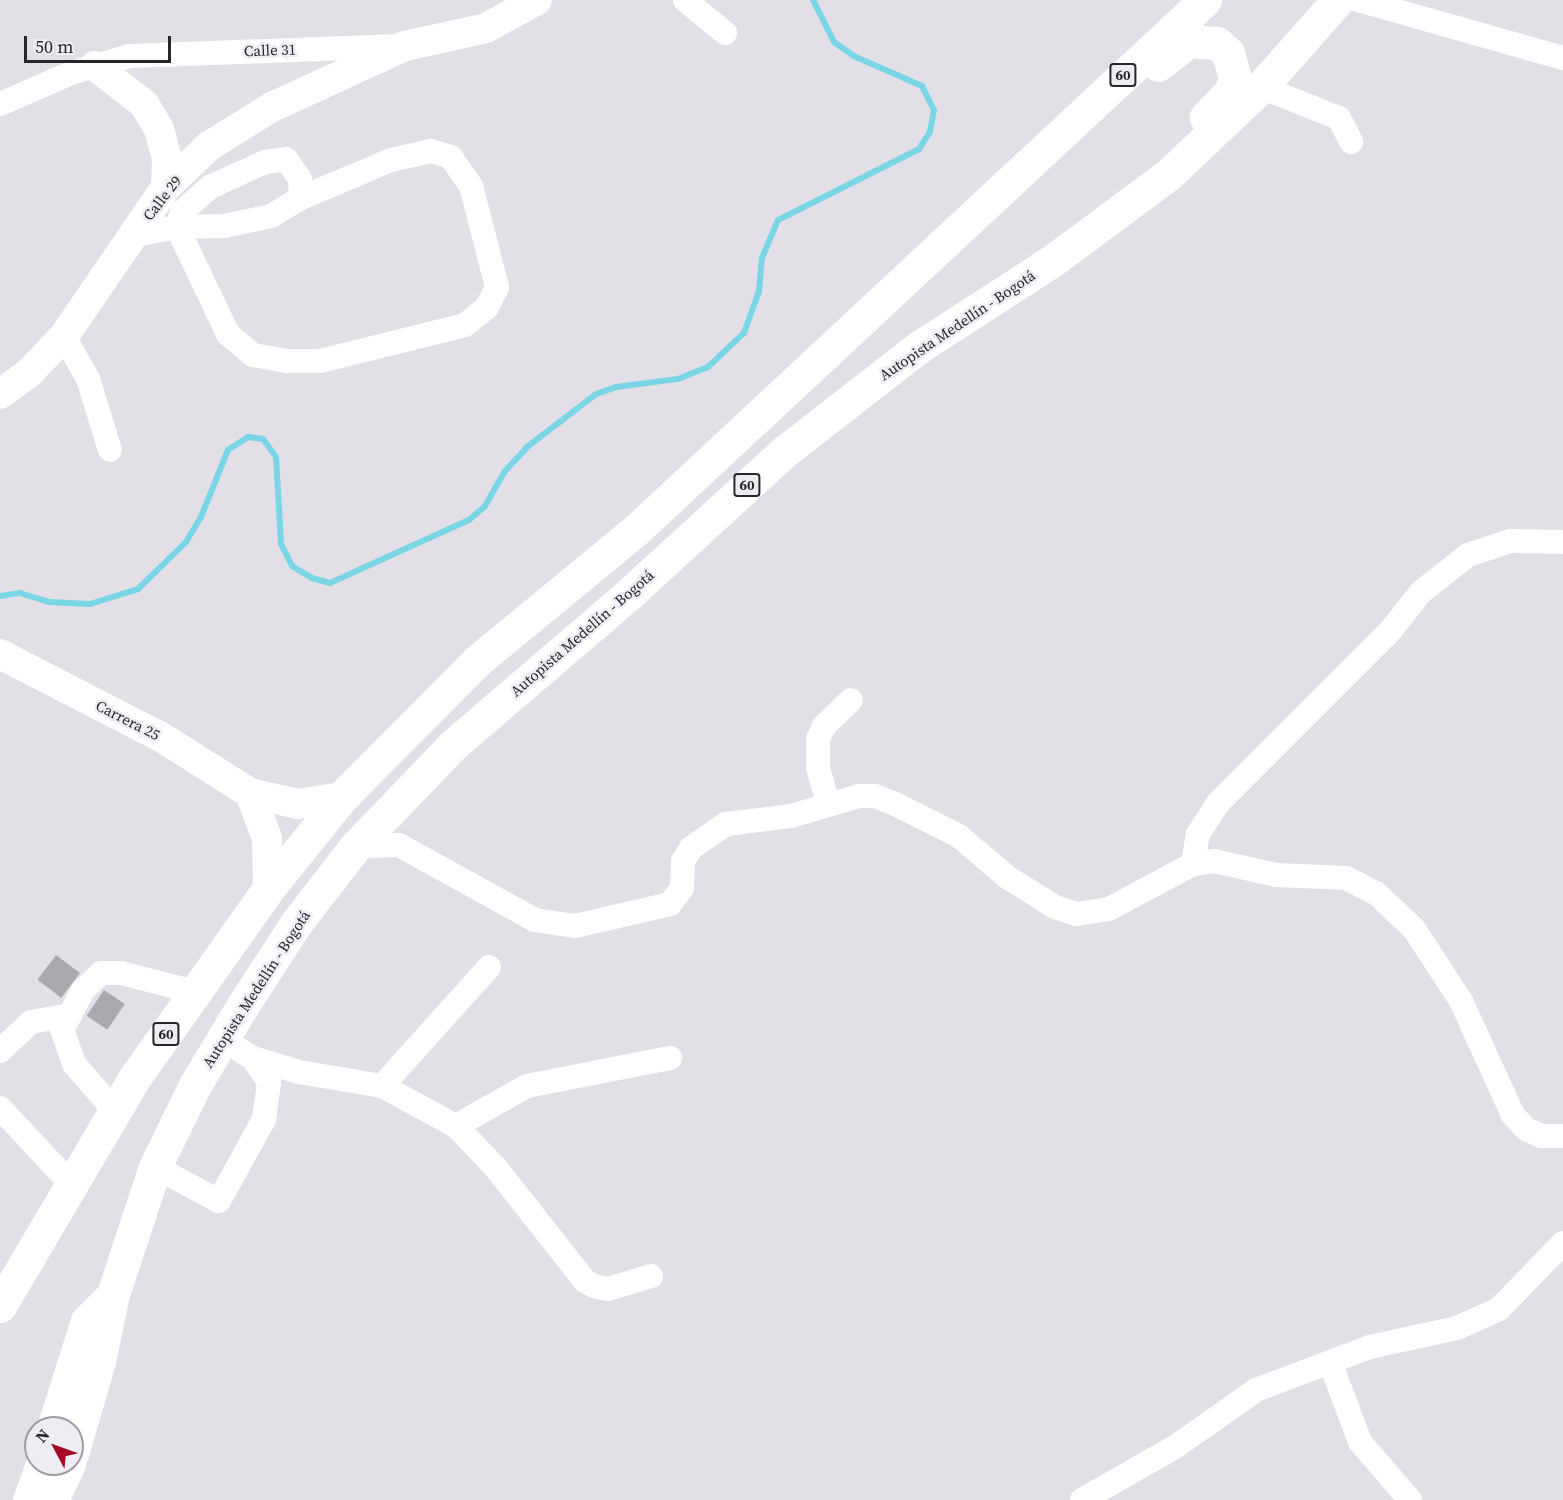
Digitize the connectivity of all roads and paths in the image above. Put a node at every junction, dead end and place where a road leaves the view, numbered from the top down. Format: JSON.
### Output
{"nodes":[{"id":1,"x":537,"y":0,"type":"edge"},
{"id":2,"x":685,"y":0,"type":"edge"},
{"id":3,"x":1205,"y":0,"type":"edge"},
{"id":4,"x":1338,"y":0,"type":"edge"},
{"id":5,"x":1358,"y":0,"type":"edge"},
{"id":6,"x":725,"y":33,"type":"dead end"},
{"id":7,"x":405,"y":46,"type":"junction"},
{"id":8,"x":1563,"y":58,"type":"edge"},
{"id":9,"x":94,"y":66,"type":"junction"},
{"id":10,"x":1261,"y":87,"type":"junction"},
{"id":11,"x":0,"y":104,"type":"edge"},
{"id":12,"x":1351,"y":142,"type":"dead end"},
{"id":13,"x":1041,"y":150,"type":"junction"},
{"id":14,"x":166,"y":187,"type":"junction"},
{"id":15,"x":301,"y":198,"type":"junction"},
{"id":16,"x":177,"y":227,"type":"junction"},
{"id":17,"x":135,"y":235,"type":"junction"},
{"id":18,"x":1052,"y":261,"type":"junction"},
{"id":19,"x":64,"y":336,"type":"junction"},
{"id":20,"x":0,"y":394,"type":"edge"},
{"id":21,"x":110,"y":450,"type":"dead end"},
{"id":22,"x":1563,"y":542,"type":"edge"},
{"id":23,"x":0,"y":654,"type":"edge"},
{"id":24,"x":851,"y":700,"type":"dead end"},
{"id":25,"x":250,"y":794,"type":"junction"},
{"id":26,"x":342,"y":797,"type":"junction"},
{"id":27,"x":828,"y":803,"type":"junction"},
{"id":28,"x":355,"y":847,"type":"junction"},
{"id":29,"x":1193,"y":864,"type":"junction"},
{"id":30,"x":268,"y":889,"type":"junction"},
{"id":31,"x":489,"y":967,"type":"dead end"},
{"id":32,"x":195,"y":992,"type":"junction"},
{"id":33,"x":70,"y":1015,"type":"junction"},
{"id":34,"x":222,"y":1039,"type":"junction"},
{"id":35,"x":0,"y":1051,"type":"edge"},
{"id":36,"x":253,"y":1058,"type":"junction"},
{"id":37,"x":670,"y":1058,"type":"dead end"},
{"id":38,"x":382,"y":1086,"type":"junction"},
{"id":39,"x":0,"y":1108,"type":"edge"},
{"id":40,"x":115,"y":1111,"type":"junction"},
{"id":41,"x":456,"y":1126,"type":"junction"},
{"id":42,"x":1563,"y":1136,"type":"edge"},
{"id":43,"x":155,"y":1167,"type":"junction"},
{"id":44,"x":71,"y":1184,"type":"junction"},
{"id":45,"x":1563,"y":1242,"type":"edge"},
{"id":46,"x":651,"y":1275,"type":"dead end"},
{"id":47,"x":113,"y":1294,"type":"junction"},
{"id":48,"x":0,"y":1306,"type":"edge"},
{"id":49,"x":1330,"y":1362,"type":"junction"},
{"id":50,"x":56,"y":1416,"type":"edge"},
{"id":51,"x":83,"y":1416,"type":"edge"},
{"id":52,"x":37,"y":1476,"type":"edge"},
{"id":53,"x":63,"y":1476,"type":"edge"},
{"id":54,"x":28,"y":1500,"type":"edge"},
{"id":55,"x":52,"y":1500,"type":"edge"},
{"id":56,"x":1082,"y":1500,"type":"edge"},
{"id":57,"x":1410,"y":1500,"type":"edge"}],
"edges":[{"from":1,"to":7,"type":"main road","name":"Calle 29"},
{"from":2,"to":6,"type":"street"},
{"from":3,"to":13,"type":"highway","number":"60"},
{"from":4,"to":10,"type":"highway","name":"Autopista Medellín - Bogotá","number":"60"},
{"from":5,"to":8,"type":"street"},
{"from":7,"to":9,"type":"street","name":"Calle 31"},
{"from":7,"to":14,"type":"main road","name":"Calle 29"},
{"from":9,"to":11,"type":"street","name":"Calle 31"},
{"from":9,"to":14,"type":"main road"},
{"from":10,"to":12,"type":"street"},
{"from":10,"to":18,"type":"highway","name":"Autopista Medellín - Bogotá","number":"60"},
{"from":13,"to":18,"type":"highway"},
{"from":13,"to":26,"type":"highway","number":"60"},
{"from":14,"to":17,"type":"main road","name":"Calle 29"},
{"from":15,"to":16,"type":"street"},
{"from":15,"to":16,"type":"street"},
{"from":15,"to":16,"type":"street"},
{"from":16,"to":17,"type":"street"},
{"from":17,"to":19,"type":"main road","name":"Calle 29"},
{"from":18,"to":28,"type":"highway","name":"Autopista Medellín - Bogotá","number":"60"},
{"from":19,"to":20,"type":"main road","name":"Calle 29"},
{"from":19,"to":21,"type":"street"},
{"from":22,"to":29,"type":"street"},
{"from":23,"to":25,"type":"main road","name":"Carrera 25"},
{"from":24,"to":27,"type":"street"},
{"from":25,"to":26,"type":"main road","name":"Carrera 25"},
{"from":25,"to":30,"type":"main road"},
{"from":26,"to":30,"type":"highway","number":"60"},
{"from":27,"to":28,"type":"street"},
{"from":27,"to":29,"type":"street"},
{"from":28,"to":34,"type":"highway","name":"Autopista Medellín - Bogotá","number":"60"},
{"from":29,"to":42,"type":"street"},
{"from":30,"to":32,"type":"highway","number":"60"},
{"from":31,"to":38,"type":"street"},
{"from":32,"to":33,"type":"street"},
{"from":32,"to":40,"type":"highway","number":"60"},
{"from":33,"to":35,"type":"street"},
{"from":33,"to":40,"type":"street"},
{"from":34,"to":36,"type":"street"},
{"from":34,"to":43,"type":"highway","name":"Autopista Medellín - Bogotá","number":"60"},
{"from":36,"to":38,"type":"street"},
{"from":36,"to":43,"type":"street"},
{"from":37,"to":41,"type":"street"},
{"from":38,"to":41,"type":"street"},
{"from":39,"to":44,"type":"street"},
{"from":40,"to":44,"type":"highway","number":"60"},
{"from":41,"to":46,"type":"street"},
{"from":43,"to":47,"type":"highway","name":"Autopista Medellín - Bogotá","number":"60"},
{"from":44,"to":48,"type":"highway","number":"60"},
{"from":45,"to":49,"type":"street"},
{"from":47,"to":50,"type":"highway"},
{"from":47,"to":51,"type":"highway","name":"Autopista Medellín - Bogotá","number":"60"},
{"from":49,"to":56,"type":"street"},
{"from":49,"to":57,"type":"street"},
{"from":52,"to":54,"type":"highway"},
{"from":53,"to":55,"type":"highway"}]}
